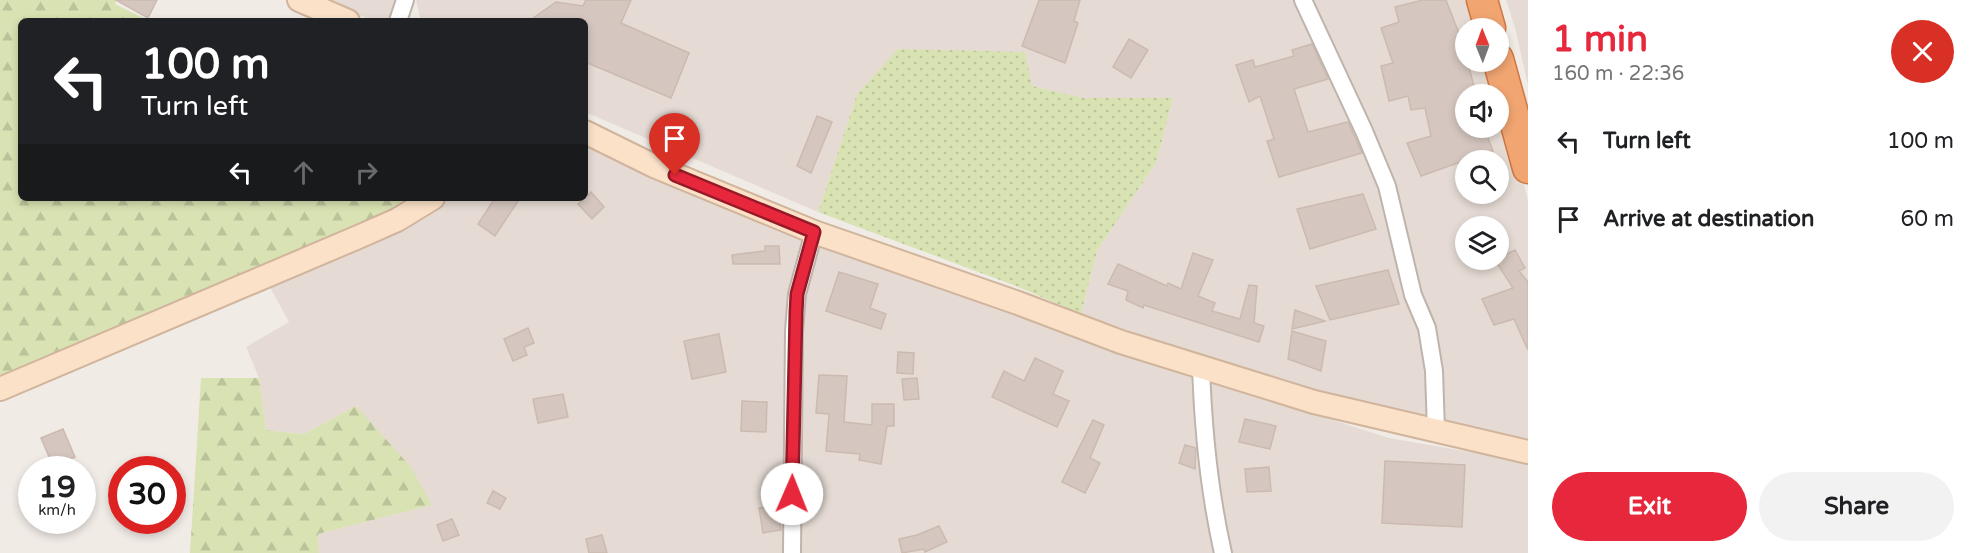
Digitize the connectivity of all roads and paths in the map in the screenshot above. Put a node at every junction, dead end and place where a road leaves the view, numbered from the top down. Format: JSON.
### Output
{"nodes":[{"id":1,"x":299,"y":0,"type":"edge"},
{"id":2,"x":405,"y":0,"type":"edge"},
{"id":3,"x":1303,"y":0,"type":"edge"},
{"id":4,"x":1482,"y":0,"type":"edge"},
{"id":5,"x":341,"y":18,"type":"edge"},
{"id":6,"x":399,"y":18,"type":"edge"},
{"id":7,"x":1487,"y":18,"type":"edge"},
{"id":8,"x":1502,"y":72,"type":"edge"},
{"id":9,"x":588,"y":133,"type":"edge"},
{"id":10,"x":1528,"y":168,"type":"edge"},
{"id":11,"x":428,"y":201,"type":"edge"},
{"id":12,"x":814,"y":232,"type":"junction"},
{"id":13,"x":1201,"y":366,"type":"junction"},
{"id":14,"x":0,"y":389,"type":"edge"},
{"id":15,"x":1436,"y":431,"type":"junction"},
{"id":16,"x":1528,"y":452,"type":"edge"},
{"id":17,"x":792,"y":553,"type":"edge"},
{"id":18,"x":1223,"y":553,"type":"edge"}],
"edges":[{"from":1,"to":5,"type":"street"},
{"from":2,"to":6,"type":"street"},
{"from":3,"to":15,"type":"street"},
{"from":4,"to":7,"type":"highway"},
{"from":8,"to":10,"type":"highway"},
{"from":9,"to":12,"type":"street"},
{"from":11,"to":14,"type":"street"},
{"from":12,"to":13,"type":"street"},
{"from":12,"to":17,"type":"street"},
{"from":13,"to":15,"type":"street"},
{"from":13,"to":18,"type":"street"},
{"from":15,"to":16,"type":"street"}]}
